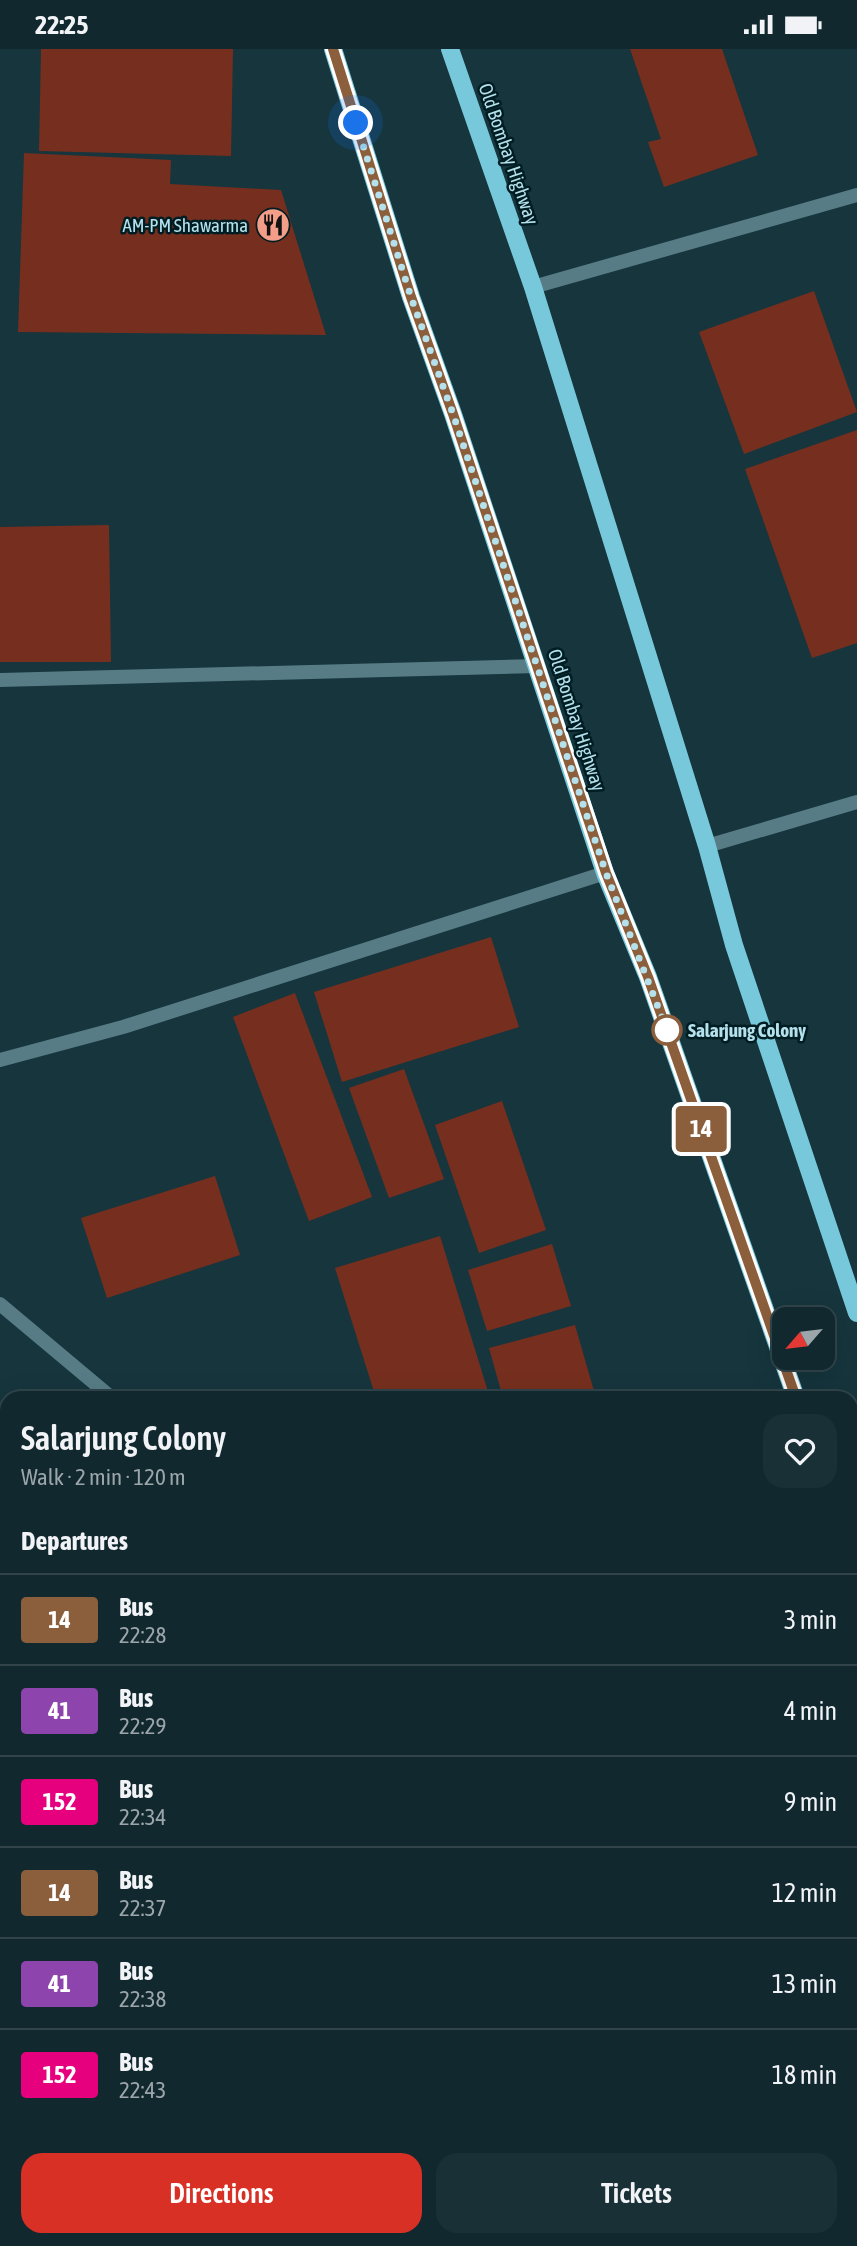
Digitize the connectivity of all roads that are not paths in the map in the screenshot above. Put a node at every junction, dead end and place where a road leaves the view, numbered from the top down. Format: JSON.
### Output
{"nodes":[{"id":1,"x":333,"y":49,"type":"edge"},
{"id":2,"x":450,"y":49,"type":"edge"},
{"id":3,"x":857,"y":195,"type":"edge"},
{"id":4,"x":533,"y":286,"type":"junction"},
{"id":5,"x":537,"y":666,"type":"junction"},
{"id":6,"x":0,"y":680,"type":"edge"},
{"id":7,"x":857,"y":803,"type":"edge"},
{"id":8,"x":707,"y":846,"type":"junction"},
{"id":9,"x":606,"y":873,"type":"junction"},
{"id":10,"x":0,"y":1060,"type":"edge"},
{"id":11,"x":0,"y":1304,"type":"edge"},
{"id":12,"x":857,"y":1313,"type":"edge"},
{"id":13,"x":103,"y":1391,"type":"edge"},
{"id":14,"x":794,"y":1391,"type":"edge"}],
"edges":[{"from":1,"to":5,"type":"main road","name":"Old Bombay Highway"},
{"from":2,"to":4,"type":"main road","name":"Old Bombay Highway"},
{"from":3,"to":4,"type":"street"},
{"from":4,"to":8,"type":"main road","name":"Old Bombay Highway"},
{"from":5,"to":6,"type":"street"},
{"from":5,"to":9,"type":"main road","name":"Old Bombay Highway"},
{"from":7,"to":8,"type":"street"},
{"from":8,"to":12,"type":"main road","name":"Old Bombay Highway"},
{"from":9,"to":10,"type":"street"},
{"from":9,"to":14,"type":"main road","name":"Old Bombay Highway"},
{"from":11,"to":13,"type":"street"}]}
